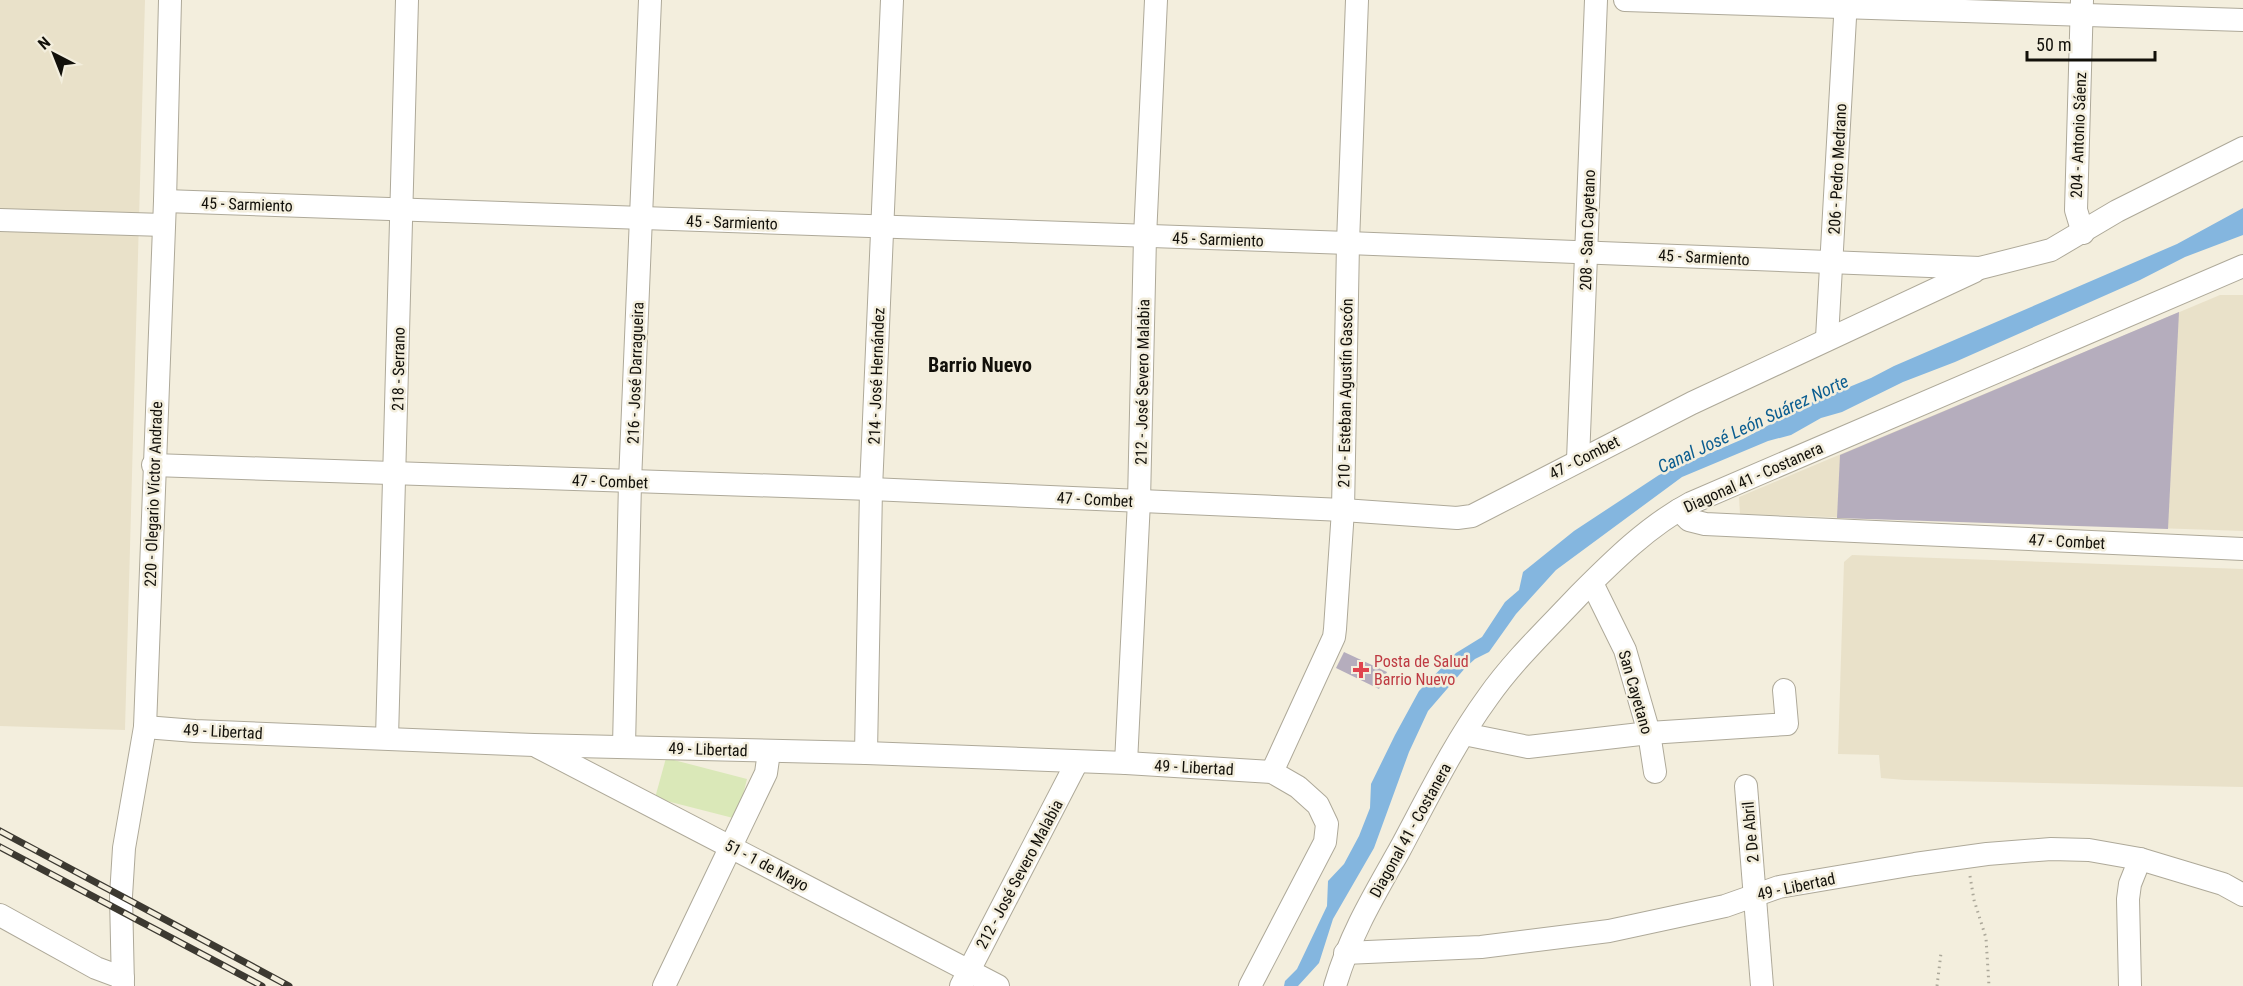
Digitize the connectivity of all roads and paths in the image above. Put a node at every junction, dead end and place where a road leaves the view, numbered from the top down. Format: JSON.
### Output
{"nodes":[{"id":1,"x":170,"y":0,"type":"edge"},
{"id":2,"x":407,"y":0,"type":"edge"},
{"id":3,"x":650,"y":0,"type":"edge"},
{"id":4,"x":892,"y":0,"type":"edge"},
{"id":5,"x":1156,"y":0,"type":"edge"},
{"id":6,"x":1357,"y":0,"type":"edge"},
{"id":7,"x":1596,"y":0,"type":"edge"},
{"id":8,"x":1625,"y":0,"type":"edge"},
{"id":9,"x":1846,"y":3,"type":"edge"},
{"id":10,"x":2082,"y":7,"type":"edge"},
{"id":11,"x":2243,"y":20,"type":"edge"},
{"id":12,"x":2243,"y":148,"type":"edge"},
{"id":13,"x":165,"y":201,"type":"junction"},
{"id":14,"x":401,"y":209,"type":"junction"},
{"id":15,"x":642,"y":219,"type":"junction"},
{"id":16,"x":0,"y":220,"type":"edge"},
{"id":17,"x":164,"y":225,"type":"junction"},
{"id":18,"x":882,"y":227,"type":"junction"},
{"id":19,"x":2083,"y":233,"type":"junction"},
{"id":20,"x":1145,"y":237,"type":"junction"},
{"id":21,"x":1348,"y":243,"type":"junction"},
{"id":22,"x":1586,"y":252,"type":"junction"},
{"id":23,"x":1832,"y":263,"type":"junction"},
{"id":24,"x":2243,"y":266,"type":"edge"},
{"id":25,"x":1980,"y":268,"type":"junction"},
{"id":26,"x":2214,"y":279,"type":"junction"},
{"id":27,"x":2243,"y":280,"type":"edge"},
{"id":28,"x":1827,"y":338,"type":"junction"},
{"id":29,"x":1578,"y":460,"type":"junction"},
{"id":30,"x":153,"y":465,"type":"junction"},
{"id":31,"x":396,"y":473,"type":"junction"},
{"id":32,"x":630,"y":482,"type":"junction"},
{"id":33,"x":871,"y":489,"type":"junction"},
{"id":34,"x":1139,"y":501,"type":"junction"},
{"id":35,"x":1342,"y":510,"type":"junction"},
{"id":36,"x":1679,"y":510,"type":"junction"},
{"id":37,"x":2243,"y":549,"type":"edge"},
{"id":38,"x":1592,"y":583,"type":"junction"},
{"id":39,"x":1784,"y":690,"type":"dead end"},
{"id":40,"x":145,"y":727,"type":"junction"},
{"id":41,"x":1464,"y":734,"type":"junction"},
{"id":42,"x":1649,"y":734,"type":"junction"},
{"id":43,"x":387,"y":738,"type":"junction"},
{"id":44,"x":534,"y":745,"type":"junction"},
{"id":45,"x":624,"y":746,"type":"junction"},
{"id":46,"x":769,"y":752,"type":"junction"},
{"id":47,"x":866,"y":753,"type":"junction"},
{"id":48,"x":1077,"y":762,"type":"junction"},
{"id":49,"x":1126,"y":763,"type":"junction"},
{"id":50,"x":1272,"y":772,"type":"junction"},
{"id":51,"x":1655,"y":772,"type":"dead end"},
{"id":52,"x":1746,"y":786,"type":"dead end"},
{"id":53,"x":732,"y":846,"type":"junction"},
{"id":54,"x":1967,"y":857,"type":"junction"},
{"id":55,"x":2140,"y":859,"type":"junction"},
{"id":56,"x":1756,"y":894,"type":"junction"},
{"id":57,"x":2243,"y":894,"type":"edge"},
{"id":58,"x":0,"y":915,"type":"edge"},
{"id":59,"x":1345,"y":953,"type":"junction"},
{"id":60,"x":1941,"y":953,"type":"dead end"},
{"id":61,"x":964,"y":979,"type":"edge"},
{"id":62,"x":123,"y":982,"type":"edge"},
{"id":63,"x":664,"y":986,"type":"edge"},
{"id":64,"x":998,"y":986,"type":"edge"},
{"id":65,"x":1250,"y":986,"type":"edge"},
{"id":66,"x":1335,"y":986,"type":"edge"},
{"id":67,"x":1762,"y":986,"type":"edge"},
{"id":68,"x":1937,"y":986,"type":"edge"},
{"id":69,"x":1989,"y":986,"type":"edge"},
{"id":70,"x":2130,"y":986,"type":"edge"}],
"edges":[{"from":1,"to":13,"type":"street","name":"220 - Olegario Víctor Andrade"},
{"from":2,"to":14,"type":"street","name":"218 - Serrano"},
{"from":3,"to":15,"type":"street","name":"216 - José Darragueira"},
{"from":4,"to":18,"type":"street","name":"214 - José Hernández"},
{"from":5,"to":20,"type":"street","name":"212 - José Severo Malabia"},
{"from":6,"to":21,"type":"street","name":"210 - Esteban Agustín Gascón"},
{"from":7,"to":22,"type":"street","name":"208 - San Cayetano"},
{"from":8,"to":9,"type":"street"},
{"from":9,"to":10,"type":"street"},
{"from":9,"to":23,"type":"street","name":"206 - Pedro Medrano"},
{"from":10,"to":11,"type":"street"},
{"from":10,"to":19,"type":"street","name":"204 - Antonio Sáenz"},
{"from":12,"to":19,"type":"street","name":"45 - Sarmiento"},
{"from":13,"to":14,"type":"street","name":"45 - Sarmiento"},
{"from":13,"to":17,"type":"street","name":"220 - Olegario Víctor Andrade"},
{"from":14,"to":15,"type":"street","name":"45 - Sarmiento"},
{"from":14,"to":31,"type":"street","name":"218 - Serrano"},
{"from":15,"to":18,"type":"street","name":"45 - Sarmiento"},
{"from":15,"to":32,"type":"street","name":"216 - José Darragueira"},
{"from":16,"to":17,"type":"street"},
{"from":17,"to":30,"type":"street","name":"220 - Olegario Víctor Andrade"},
{"from":18,"to":20,"type":"street","name":"45 - Sarmiento"},
{"from":18,"to":33,"type":"street","name":"214 - José Hernández"},
{"from":19,"to":25,"type":"street","name":"45 - Sarmiento"},
{"from":20,"to":21,"type":"street","name":"45 - Sarmiento"},
{"from":20,"to":34,"type":"street","name":"212 - José Severo Malabia"},
{"from":21,"to":22,"type":"street","name":"45 - Sarmiento"},
{"from":21,"to":35,"type":"street","name":"210 - Esteban Agustín Gascón"},
{"from":22,"to":23,"type":"street","name":"45 - Sarmiento"},
{"from":22,"to":29,"type":"street","name":"208 - San Cayetano"},
{"from":23,"to":25,"type":"street","name":"45 - Sarmiento"},
{"from":23,"to":28,"type":"street","name":"206 - Pedro Medrano"},
{"from":24,"to":26,"type":"street","name":"Diagonal 41 - Costanera"},
{"from":25,"to":28,"type":"street","name":"47 - Combet"},
{"from":26,"to":27,"type":"street"},
{"from":26,"to":36,"type":"street","name":"Diagonal 41 - Costanera"},
{"from":28,"to":29,"type":"street","name":"47 - Combet"},
{"from":29,"to":35,"type":"street","name":"47 - Combet"},
{"from":30,"to":31,"type":"street","name":"47 - Combet"},
{"from":30,"to":40,"type":"street","name":"220 - Olegario Víctor Andrade"},
{"from":31,"to":32,"type":"street","name":"47 - Combet"},
{"from":31,"to":43,"type":"street","name":"218 - Serrano"},
{"from":32,"to":33,"type":"street","name":"47 - Combet"},
{"from":32,"to":45,"type":"street","name":"216 - José Darragueira"},
{"from":33,"to":34,"type":"street","name":"47 - Combet"},
{"from":33,"to":47,"type":"street","name":"214 - José Hernández"},
{"from":34,"to":35,"type":"street","name":"47 - Combet"},
{"from":34,"to":49,"type":"street","name":"212 - José Severo Malabia"},
{"from":35,"to":50,"type":"street","name":"210 - Esteban Agustín Gascón"},
{"from":36,"to":37,"type":"street","name":"47 - Combet"},
{"from":36,"to":38,"type":"street","name":"Diagonal 41 - Costanera"},
{"from":38,"to":41,"type":"street","name":"Diagonal 41 - Costanera"},
{"from":38,"to":42,"type":"street","name":"San Cayetano"},
{"from":39,"to":42,"type":"street"},
{"from":40,"to":43,"type":"street","name":"49 - Libertad"},
{"from":40,"to":62,"type":"street","name":"220 - Olegario Víctor Andrade"},
{"from":41,"to":42,"type":"street"},
{"from":41,"to":59,"type":"street","name":"Diagonal 41 - Costanera"},
{"from":42,"to":51,"type":"street","name":"San Cayetano"},
{"from":43,"to":44,"type":"street","name":"49 - Libertad"},
{"from":44,"to":45,"type":"street","name":"49 - Libertad"},
{"from":44,"to":53,"type":"street","name":"51 - 1 de Mayo"},
{"from":45,"to":46,"type":"street","name":"49 - Libertad"},
{"from":46,"to":47,"type":"street","name":"49 - Libertad"},
{"from":46,"to":53,"type":"street"},
{"from":47,"to":48,"type":"street","name":"49 - Libertad"},
{"from":48,"to":49,"type":"street","name":"49 - Libertad"},
{"from":48,"to":61,"type":"street","name":"212 - José Severo Malabia"},
{"from":49,"to":50,"type":"street","name":"49 - Libertad"},
{"from":50,"to":65,"type":"street"},
{"from":52,"to":56,"type":"street","name":"2 De Abril"},
{"from":53,"to":61,"type":"street","name":"51 - 1 de Mayo"},
{"from":53,"to":63,"type":"street"},
{"from":54,"to":55,"type":"street","name":"49 - Libertad"},
{"from":54,"to":56,"type":"street","name":"49 - Libertad"},
{"from":54,"to":69,"type":"path"},
{"from":55,"to":57,"type":"street","name":"49 - Libertad"},
{"from":55,"to":70,"type":"street"},
{"from":56,"to":59,"type":"street","name":"49 - Libertad"},
{"from":56,"to":67,"type":"street","name":"2 De Abril"},
{"from":58,"to":62,"type":"street"},
{"from":59,"to":66,"type":"street","name":"Diagonal 41 - Costanera"},
{"from":60,"to":68,"type":"path"},
{"from":61,"to":64,"type":"street","name":"51 - 1 de Mayo"}]}
